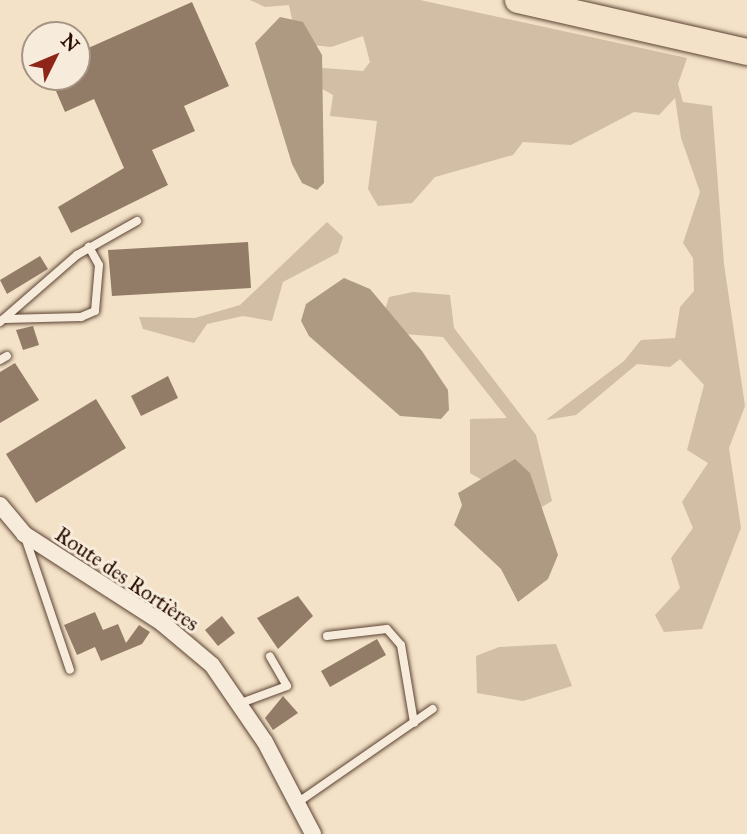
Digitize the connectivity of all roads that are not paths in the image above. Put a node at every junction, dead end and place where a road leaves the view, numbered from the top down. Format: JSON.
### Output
{"nodes":[{"id":1,"x":518,"y":0,"type":"edge"},
{"id":2,"x":747,"y":52,"type":"edge"},
{"id":3,"x":137,"y":221,"type":"dead end"},
{"id":4,"x":89,"y":247,"type":"junction"},
{"id":5,"x":2,"y":320,"type":"edge"},
{"id":6,"x":0,"y":505,"type":"edge"},
{"id":7,"x":24,"y":534,"type":"junction"},
{"id":8,"x":327,"y":636,"type":"dead end"},
{"id":9,"x":270,"y":656,"type":"dead end"},
{"id":10,"x":70,"y":670,"type":"dead end"},
{"id":11,"x":241,"y":703,"type":"junction"},
{"id":12,"x":433,"y":709,"type":"dead end"},
{"id":13,"x":414,"y":723,"type":"junction"},
{"id":14,"x":298,"y":803,"type":"junction"},
{"id":15,"x":313,"y":834,"type":"edge"}],
"edges":[{"from":1,"to":2,"type":"main road"},
{"from":3,"to":4,"type":"lane"},
{"from":4,"to":5,"type":"lane"},
{"from":4,"to":5,"type":"lane"},
{"from":6,"to":7,"type":"street","name":"Route des Rortières"},
{"from":7,"to":10,"type":"lane"},
{"from":7,"to":11,"type":"street","name":"Route des Rortières"},
{"from":8,"to":13,"type":"lane"},
{"from":9,"to":11,"type":"lane"},
{"from":11,"to":14,"type":"street","name":"Route des Rortières"},
{"from":12,"to":13,"type":"lane"},
{"from":13,"to":14,"type":"lane"},
{"from":14,"to":15,"type":"street","name":"Route des Rortières"}]}
